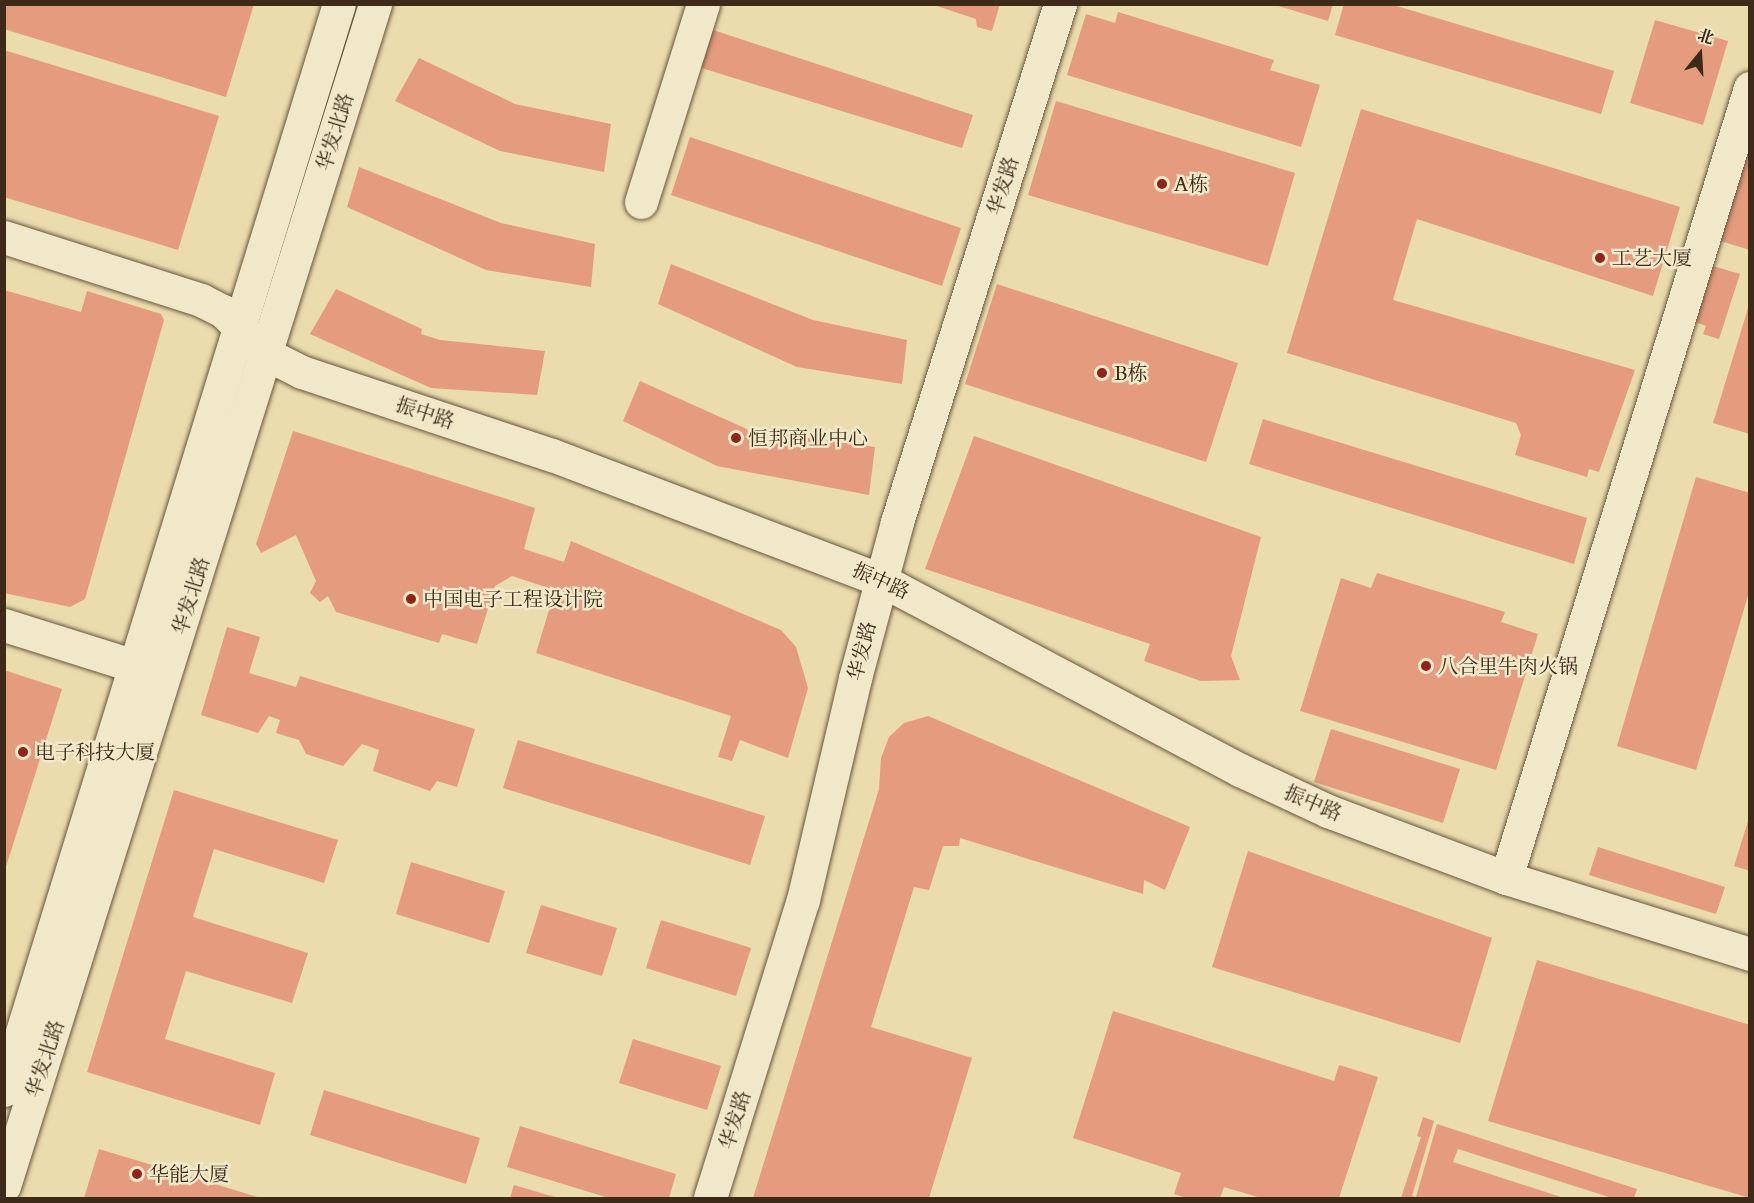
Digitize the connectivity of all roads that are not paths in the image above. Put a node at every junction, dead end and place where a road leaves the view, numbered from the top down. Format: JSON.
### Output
{"nodes":[{"id":1,"x":339,"y":4,"type":"edge"},
{"id":2,"x":375,"y":4,"type":"edge"},
{"id":3,"x":703,"y":4,"type":"edge"},
{"id":4,"x":1060,"y":4,"type":"edge"},
{"id":5,"x":1749,"y":88,"type":"edge"},
{"id":6,"x":641,"y":202,"type":"dead end"},
{"id":7,"x":4,"y":237,"type":"edge"},
{"id":8,"x":239,"y":328,"type":"junction"},
{"id":9,"x":266,"y":354,"type":"junction"},
{"id":10,"x":881,"y":580,"type":"junction"},
{"id":11,"x":4,"y":625,"type":"edge"},
{"id":12,"x":135,"y":666,"type":"junction"},
{"id":13,"x":1506,"y":878,"type":"junction"},
{"id":14,"x":1749,"y":954,"type":"edge"},
{"id":15,"x":4,"y":1090,"type":"edge"},
{"id":16,"x":4,"y":1186,"type":"edge"},
{"id":17,"x":710,"y":1198,"type":"edge"}],
"edges":[{"from":1,"to":8,"type":"street","name":"华发北路"},
{"from":2,"to":9,"type":"street","name":"华发北路"},
{"from":3,"to":6,"type":"street"},
{"from":4,"to":10,"type":"street","name":"华发路"},
{"from":5,"to":13,"type":"street"},
{"from":7,"to":8,"type":"street","name":"振中路"},
{"from":8,"to":9,"type":"street","name":"振中路"},
{"from":8,"to":12,"type":"street","name":"华发北路"},
{"from":9,"to":10,"type":"street","name":"振中路"},
{"from":9,"to":16,"type":"street","name":"华发北路"},
{"from":10,"to":13,"type":"street","name":"振中路"},
{"from":10,"to":17,"type":"street","name":"华发路"},
{"from":11,"to":12,"type":"street"},
{"from":12,"to":15,"type":"street","name":"华发北路"},
{"from":13,"to":14,"type":"street","name":"振中路"}]}
